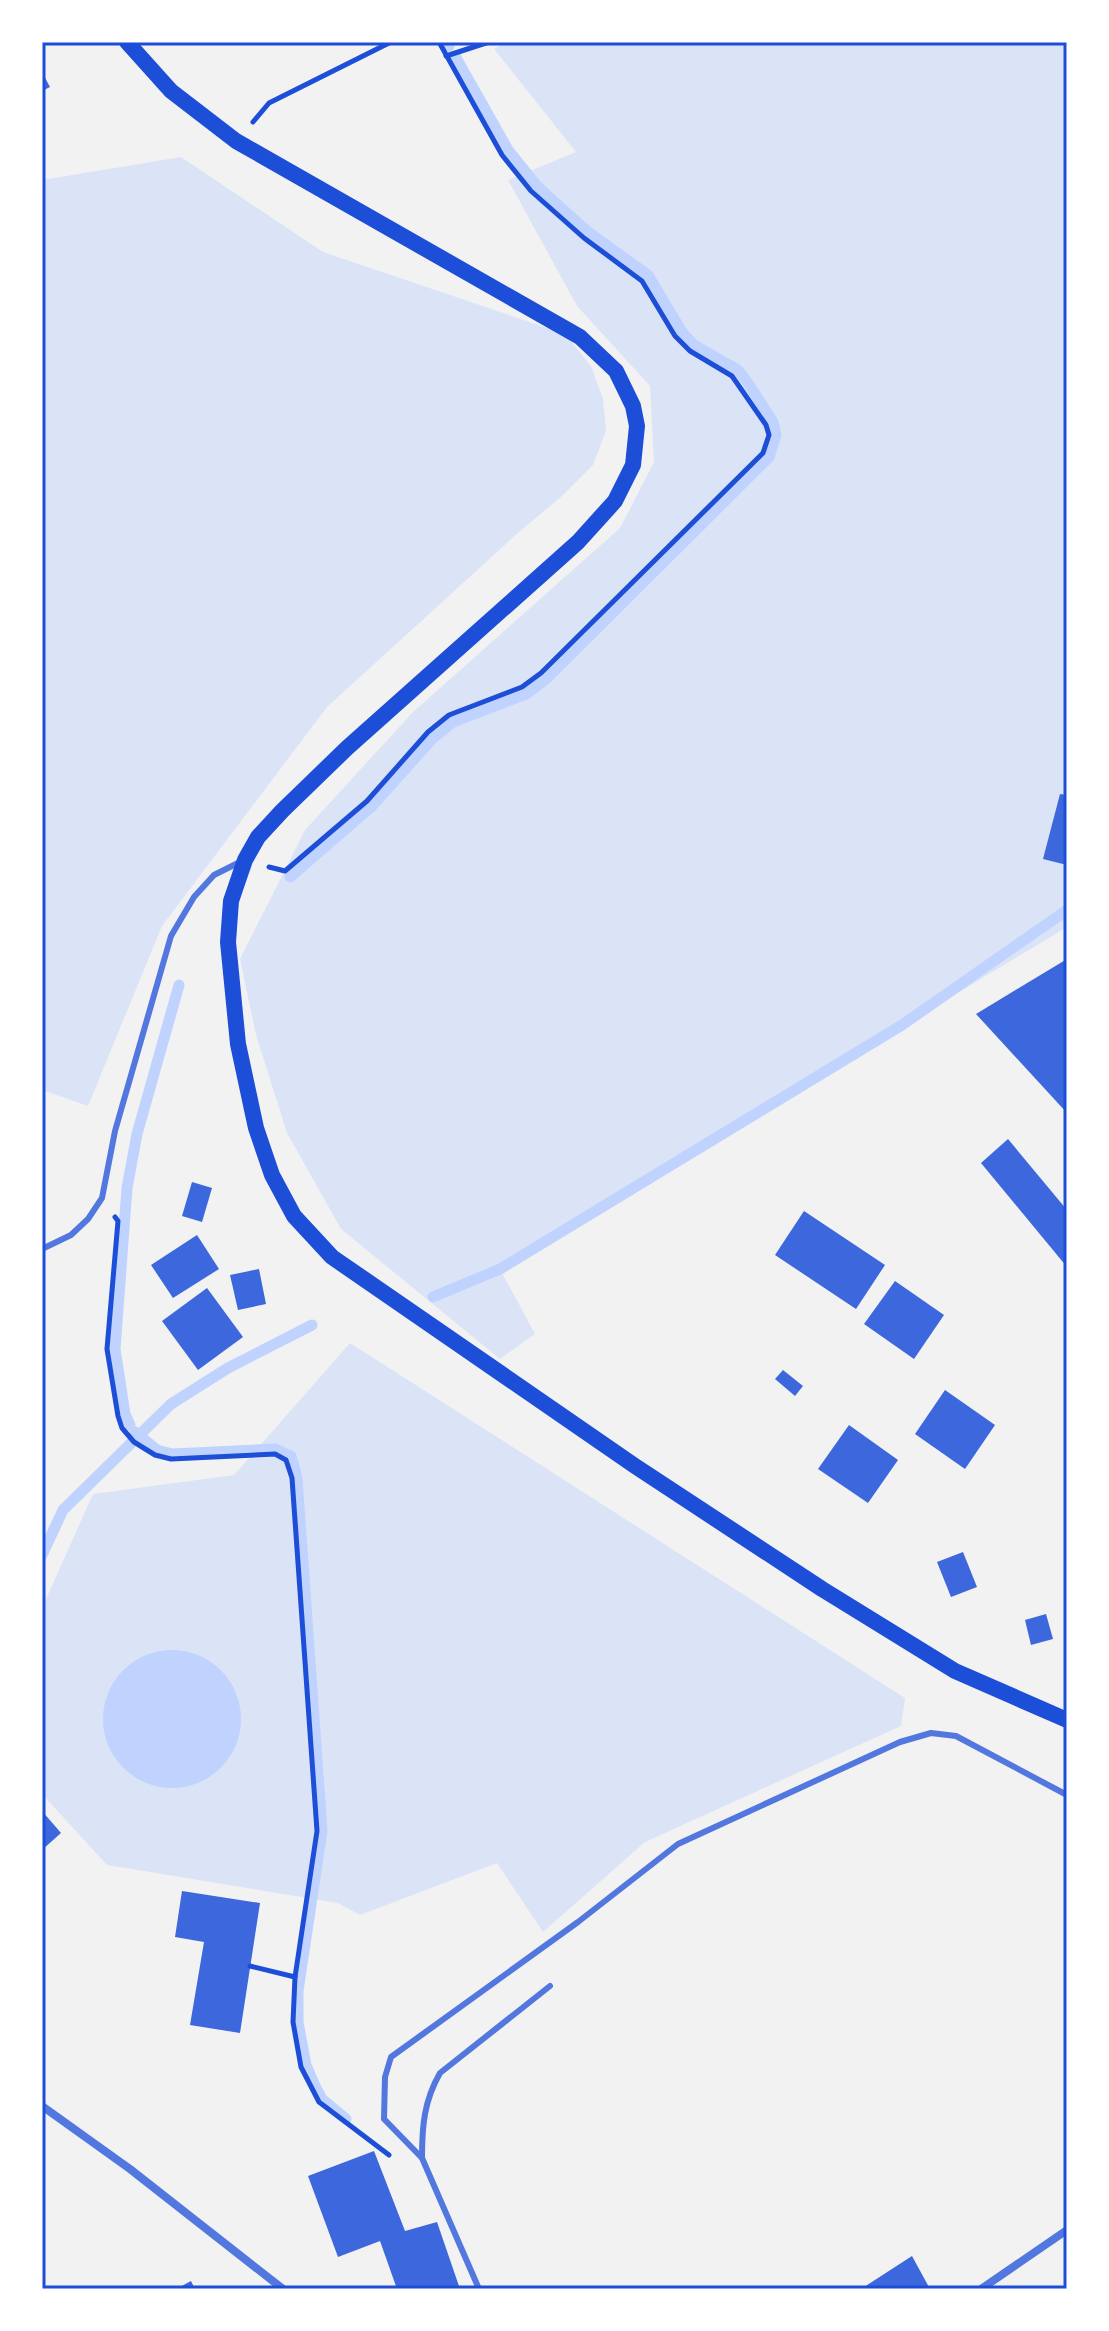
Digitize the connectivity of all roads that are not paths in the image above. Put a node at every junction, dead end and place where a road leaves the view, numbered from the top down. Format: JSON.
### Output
{"nodes":[{"id":1,"x":127,"y":42,"type":"edge"},
{"id":2,"x":245,"y":860,"type":"junction"},
{"id":3,"x":42,"y":1249,"type":"edge"},
{"id":4,"x":1067,"y":1720,"type":"edge"},
{"id":5,"x":1067,"y":1795,"type":"edge"},
{"id":6,"x":550,"y":1986,"type":"dead end"},
{"id":7,"x":42,"y":2106,"type":"edge"},
{"id":8,"x":422,"y":2158,"type":"junction"},
{"id":9,"x":1067,"y":2230,"type":"edge"},
{"id":10,"x":283,"y":2289,"type":"edge"},
{"id":11,"x":479,"y":2289,"type":"edge"},
{"id":12,"x":981,"y":2289,"type":"edge"}],
"edges":[{"from":1,"to":2,"type":"main road"},
{"from":2,"to":3,"type":"lane"},
{"from":2,"to":4,"type":"main road"},
{"from":5,"to":8,"type":"lane"},
{"from":6,"to":8,"type":"lane"},
{"from":7,"to":10,"type":"street"},
{"from":8,"to":11,"type":"lane"},
{"from":9,"to":12,"type":"street"}]}
